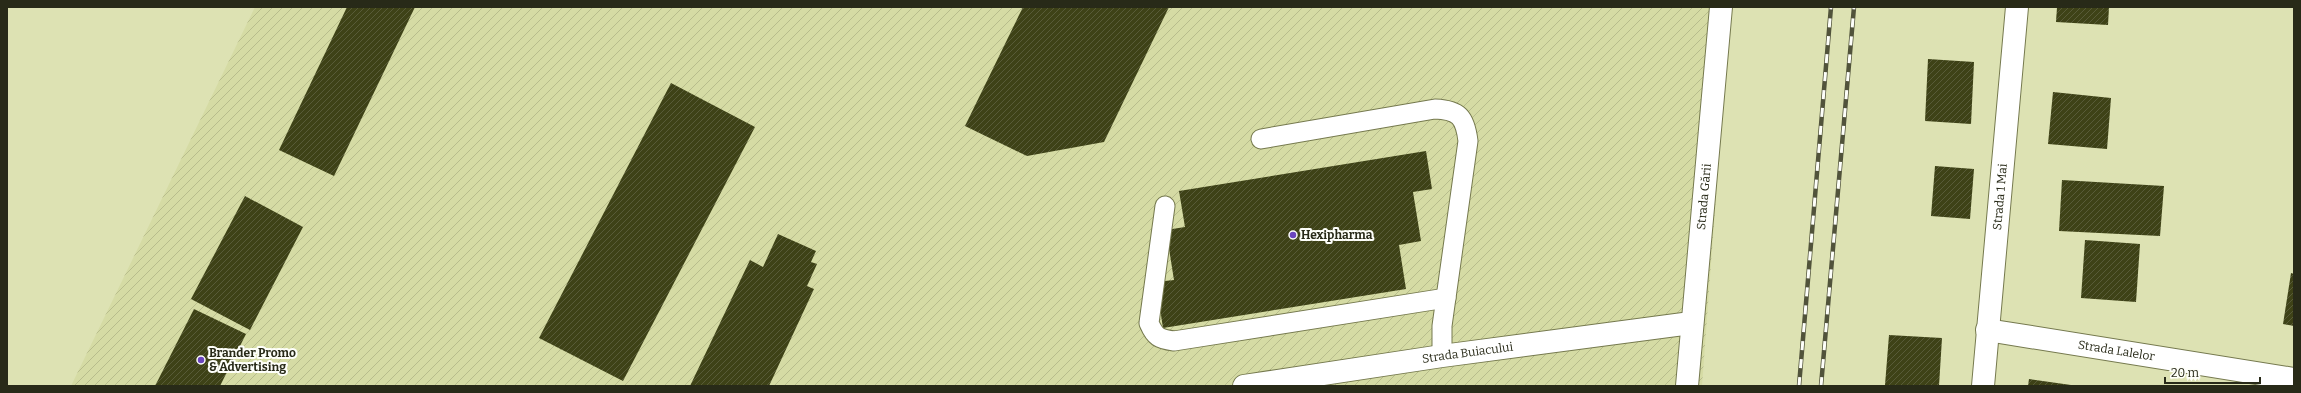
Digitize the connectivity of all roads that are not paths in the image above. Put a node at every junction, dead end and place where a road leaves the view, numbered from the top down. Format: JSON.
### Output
{"nodes":[{"id":1,"x":1721,"y":7,"type":"edge"},
{"id":2,"x":2017,"y":7,"type":"edge"},
{"id":3,"x":1261,"y":139,"type":"dead end"},
{"id":4,"x":1165,"y":206,"type":"dead end"},
{"id":5,"x":1446,"y":298,"type":"junction"},
{"id":6,"x":1691,"y":323,"type":"junction"},
{"id":7,"x":1987,"y":330,"type":"junction"},
{"id":8,"x":1442,"y":356,"type":"junction"},
{"id":9,"x":2294,"y":379,"type":"edge"},
{"id":10,"x":1244,"y":386,"type":"edge"},
{"id":11,"x":1687,"y":386,"type":"edge"},
{"id":12,"x":1983,"y":386,"type":"edge"}],
"edges":[{"from":1,"to":6,"type":"street","name":"Strada Gării"},
{"from":2,"to":7,"type":"street","name":"Strada 1 Mai"},
{"from":3,"to":5,"type":"lane"},
{"from":4,"to":5,"type":"lane"},
{"from":5,"to":8,"type":"lane"},
{"from":6,"to":8,"type":"street","name":"Strada Buiacului"},
{"from":6,"to":11,"type":"street","name":"Strada Gării"},
{"from":7,"to":9,"type":"street","name":"Strada Lalelor"},
{"from":7,"to":12,"type":"street","name":"Strada 1 Mai"},
{"from":8,"to":10,"type":"street","name":"Strada Buiacului"}]}
